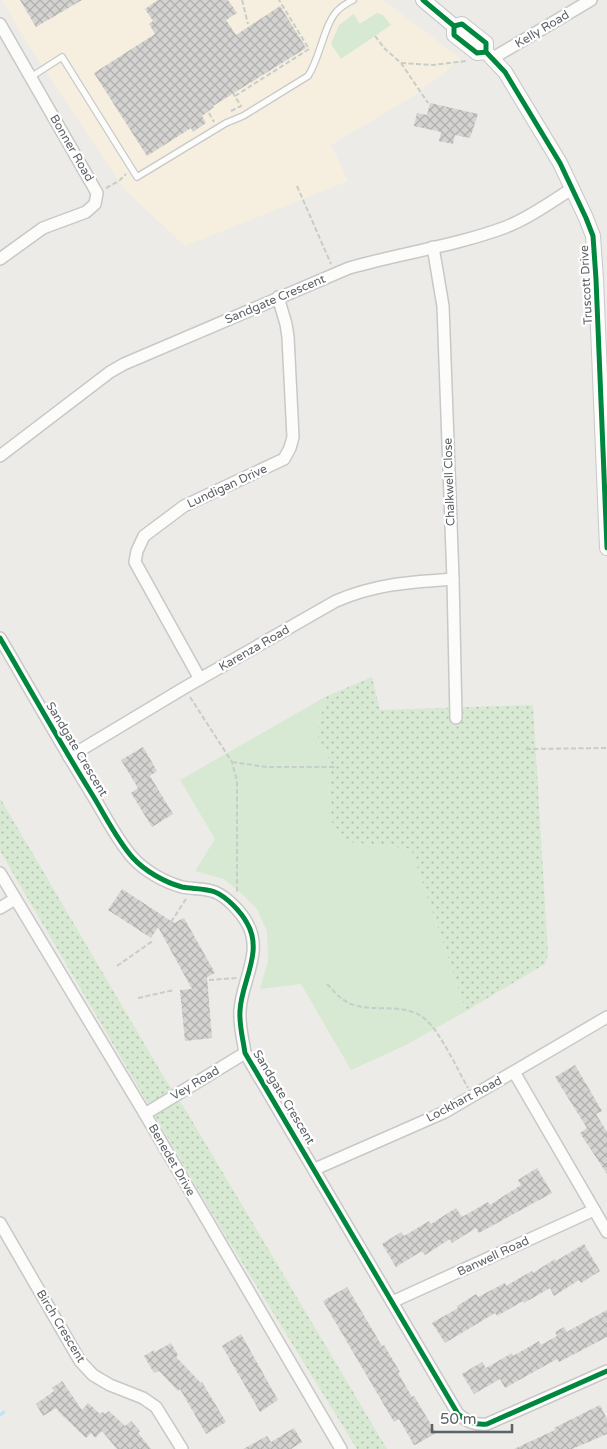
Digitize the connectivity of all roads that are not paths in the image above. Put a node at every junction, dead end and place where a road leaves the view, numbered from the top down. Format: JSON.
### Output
{"nodes":[{"id":1,"x":353,"y":0,"type":"edge"},
{"id":2,"x":422,"y":0,"type":"edge"},
{"id":3,"x":591,"y":0,"type":"edge"},
{"id":4,"x":0,"y":24,"type":"edge"},
{"id":5,"x":485,"y":54,"type":"junction"},
{"id":6,"x":30,"y":77,"type":"junction"},
{"id":7,"x":572,"y":188,"type":"junction"},
{"id":8,"x":434,"y":247,"type":"junction"},
{"id":9,"x":0,"y":259,"type":"edge"},
{"id":10,"x":278,"y":296,"type":"junction"},
{"id":11,"x":0,"y":456,"type":"edge"},
{"id":12,"x":607,"y":548,"type":"edge"},
{"id":13,"x":452,"y":579,"type":"junction"},
{"id":14,"x":0,"y":638,"type":"edge"},
{"id":15,"x":200,"y":679,"type":"junction"},
{"id":16,"x":456,"y":718,"type":"dead end"},
{"id":17,"x":69,"y":757,"type":"junction"},
{"id":18,"x":0,"y":873,"type":"edge"},
{"id":19,"x":15,"y":899,"type":"junction"},
{"id":20,"x":0,"y":908,"type":"edge"},
{"id":21,"x":607,"y":1017,"type":"edge"},
{"id":22,"x":246,"y":1052,"type":"junction"},
{"id":23,"x":514,"y":1072,"type":"junction"},
{"id":24,"x":145,"y":1114,"type":"junction"},
{"id":25,"x":315,"y":1168,"type":"junction"},
{"id":26,"x":594,"y":1210,"type":"junction"},
{"id":27,"x":0,"y":1223,"type":"edge"},
{"id":28,"x":607,"y":1232,"type":"edge"},
{"id":29,"x":392,"y":1302,"type":"junction"},
{"id":30,"x":607,"y":1371,"type":"edge"},
{"id":31,"x":182,"y":1449,"type":"edge"},
{"id":32,"x":341,"y":1449,"type":"edge"}],
"edges":[{"from":1,"to":6,"type":"lane"},
{"from":2,"to":5,"type":"street","name":"Truscott Drive"},
{"from":3,"to":5,"type":"street","name":"Kelly Road"},
{"from":4,"to":6,"type":"street","name":"Bonner Road"},
{"from":5,"to":7,"type":"street","name":"Truscott Drive"},
{"from":6,"to":9,"type":"street","name":"Bonner Road"},
{"from":7,"to":8,"type":"street","name":"Sandgate Crescent"},
{"from":7,"to":12,"type":"street","name":"Truscott Drive"},
{"from":8,"to":10,"type":"street","name":"Sandgate Crescent"},
{"from":8,"to":13,"type":"street","name":"Chalkwell Close"},
{"from":10,"to":11,"type":"street","name":"Sandgate Crescent"},
{"from":10,"to":15,"type":"street","name":"Lundigan Drive"},
{"from":13,"to":15,"type":"street","name":"Karenza Road"},
{"from":13,"to":16,"type":"street","name":"Chalkwell Close"},
{"from":14,"to":17,"type":"street","name":"Sandgate Crescent"},
{"from":15,"to":17,"type":"street","name":"Karenza Road"},
{"from":17,"to":22,"type":"street","name":"Sandgate Crescent"},
{"from":18,"to":19,"type":"street","name":"Benedet Drive"},
{"from":19,"to":20,"type":"street"},
{"from":19,"to":24,"type":"street","name":"Benedet Drive"},
{"from":21,"to":23,"type":"street","name":"Lockhart Road"},
{"from":22,"to":24,"type":"street","name":"Vey Road"},
{"from":22,"to":25,"type":"street","name":"Sandgate Crescent"},
{"from":23,"to":25,"type":"street","name":"Lockhart Road"},
{"from":23,"to":26,"type":"street"},
{"from":24,"to":32,"type":"street","name":"Benedet Drive"},
{"from":25,"to":29,"type":"street","name":"Sandgate Crescent"},
{"from":26,"to":28,"type":"street"},
{"from":26,"to":29,"type":"street","name":"Banwell Road"},
{"from":27,"to":31,"type":"street","name":"Birch Crescent"},
{"from":29,"to":30,"type":"street","name":"Sandgate Crescent"}]}
